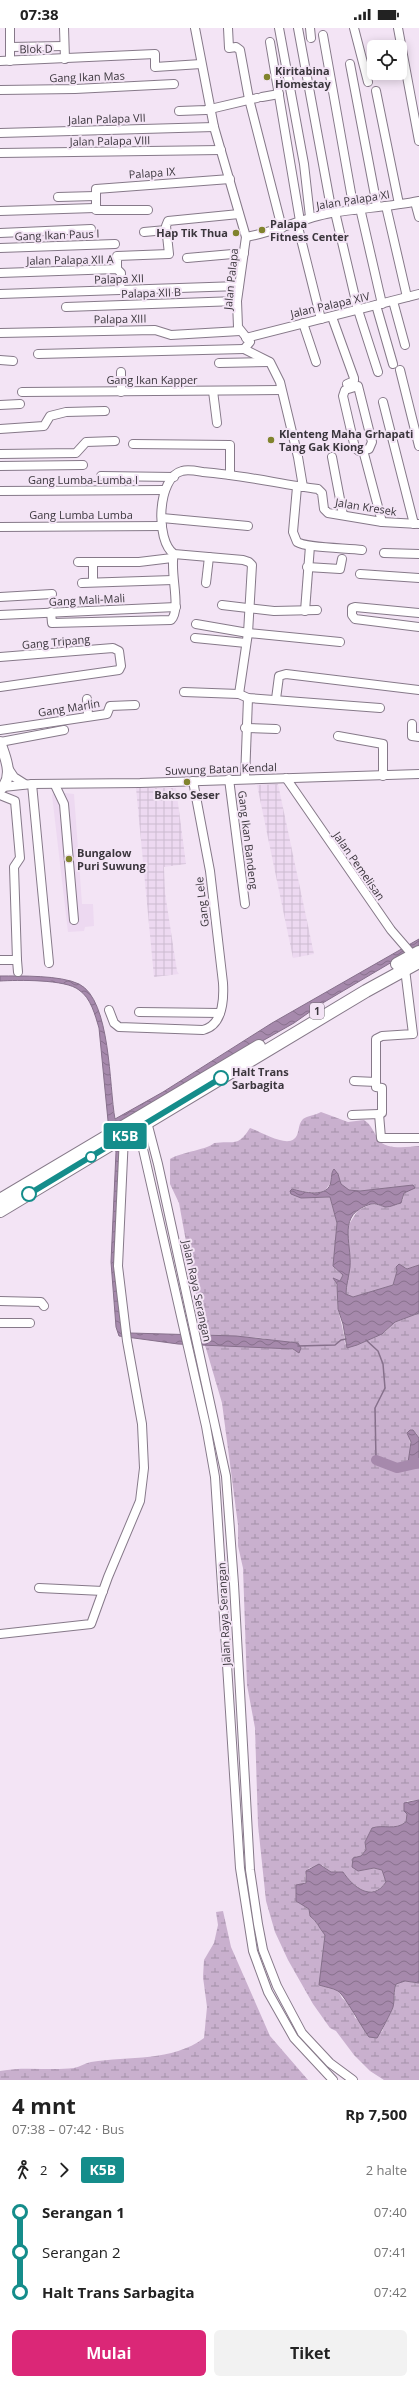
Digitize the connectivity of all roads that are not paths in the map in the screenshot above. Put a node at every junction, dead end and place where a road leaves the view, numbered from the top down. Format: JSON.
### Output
{"nodes":[{"id":1,"x":10,"y":28,"type":"edge"},
{"id":2,"x":64,"y":28,"type":"edge"},
{"id":3,"x":195,"y":28,"type":"edge"},
{"id":4,"x":228,"y":28,"type":"edge"},
{"id":5,"x":279,"y":28,"type":"edge"},
{"id":6,"x":298,"y":28,"type":"edge"},
{"id":7,"x":310,"y":28,"type":"edge"},
{"id":8,"x":354,"y":28,"type":"edge"},
{"id":9,"x":398,"y":28,"type":"edge"},
{"id":10,"x":323,"y":35,"type":"dead end"},
{"id":11,"x":312,"y":38,"type":"dead end"},
{"id":12,"x":270,"y":42,"type":"dead end"},
{"id":13,"x":64,"y":46,"type":"junction"},
{"id":14,"x":10,"y":47,"type":"junction"},
{"id":15,"x":65,"y":60,"type":"junction"},
{"id":16,"x":0,"y":61,"type":"edge"},
{"id":17,"x":10,"y":61,"type":"junction"},
{"id":18,"x":201,"y":64,"type":"junction"},
{"id":19,"x":350,"y":64,"type":"dead end"},
{"id":20,"x":368,"y":82,"type":"dead end"},
{"id":21,"x":174,"y":84,"type":"dead end"},
{"id":22,"x":0,"y":90,"type":"edge"},
{"id":23,"x":376,"y":91,"type":"dead end"},
{"id":24,"x":278,"y":94,"type":"junction"},
{"id":25,"x":256,"y":98,"type":"junction"},
{"id":26,"x":211,"y":108,"type":"junction"},
{"id":27,"x":179,"y":111,"type":"dead end"},
{"id":28,"x":417,"y":121,"type":"edge"},
{"id":29,"x":214,"y":127,"type":"junction"},
{"id":30,"x":0,"y":133,"type":"edge"},
{"id":31,"x":419,"y":141,"type":"edge"},
{"id":32,"x":221,"y":150,"type":"junction"},
{"id":33,"x":0,"y":154,"type":"edge"},
{"id":34,"x":230,"y":179,"type":"junction"},
{"id":35,"x":95,"y":196,"type":"junction"},
{"id":36,"x":58,"y":197,"type":"dead end"},
{"id":37,"x":417,"y":202,"type":"edge"},
{"id":38,"x":399,"y":204,"type":"junction"},
{"id":39,"x":381,"y":206,"type":"junction"},
{"id":40,"x":96,"y":209,"type":"junction"},
{"id":41,"x":357,"y":209,"type":"junction"},
{"id":42,"x":148,"y":210,"type":"dead end"},
{"id":43,"x":0,"y":211,"type":"edge"},
{"id":44,"x":333,"y":212,"type":"junction"},
{"id":45,"x":239,"y":214,"type":"junction"},
{"id":46,"x":310,"y":217,"type":"junction"},
{"id":47,"x":419,"y":217,"type":"edge"},
{"id":48,"x":299,"y":222,"type":"junction"},
{"id":49,"x":282,"y":228,"type":"junction"},
{"id":50,"x":91,"y":230,"type":"dead end"},
{"id":51,"x":166,"y":230,"type":"junction"},
{"id":52,"x":144,"y":232,"type":"dead end"},
{"id":53,"x":0,"y":233,"type":"edge"},
{"id":54,"x":246,"y":238,"type":"junction"},
{"id":55,"x":115,"y":244,"type":"dead end"},
{"id":56,"x":0,"y":248,"type":"edge"},
{"id":57,"x":244,"y":253,"type":"junction"},
{"id":58,"x":187,"y":258,"type":"dead end"},
{"id":59,"x":117,"y":269,"type":"junction"},
{"id":60,"x":0,"y":273,"type":"edge"},
{"id":61,"x":240,"y":286,"type":"junction"},
{"id":62,"x":120,"y":290,"type":"junction"},
{"id":63,"x":0,"y":294,"type":"edge"},
{"id":64,"x":419,"y":294,"type":"edge"},
{"id":65,"x":407,"y":297,"type":"junction"},
{"id":66,"x":237,"y":301,"type":"junction"},
{"id":67,"x":393,"y":301,"type":"junction"},
{"id":68,"x":379,"y":305,"type":"junction"},
{"id":69,"x":66,"y":307,"type":"dead end"},
{"id":70,"x":358,"y":310,"type":"junction"},
{"id":71,"x":332,"y":317,"type":"junction"},
{"id":72,"x":321,"y":319,"type":"junction"},
{"id":73,"x":303,"y":323,"type":"junction"},
{"id":74,"x":240,"y":331,"type":"junction"},
{"id":75,"x":0,"y":333,"type":"edge"},
{"id":76,"x":246,"y":338,"type":"junction"},
{"id":77,"x":405,"y":345,"type":"dead end"},
{"id":78,"x":244,"y":349,"type":"junction"},
{"id":79,"x":38,"y":354,"type":"dead end"},
{"id":80,"x":0,"y":360,"type":"edge"},
{"id":81,"x":14,"y":361,"type":"dead end"},
{"id":82,"x":270,"y":362,"type":"junction"},
{"id":83,"x":316,"y":362,"type":"dead end"},
{"id":84,"x":219,"y":363,"type":"dead end"},
{"id":85,"x":393,"y":364,"type":"dead end"},
{"id":86,"x":400,"y":370,"type":"dead end"},
{"id":87,"x":121,"y":372,"type":"dead end"},
{"id":88,"x":378,"y":372,"type":"dead end"},
{"id":89,"x":347,"y":384,"type":"dead end"},
{"id":90,"x":281,"y":390,"type":"junction"},
{"id":91,"x":213,"y":391,"type":"junction"},
{"id":92,"x":22,"y":392,"type":"dead end"},
{"id":93,"x":121,"y":392,"type":"junction"},
{"id":94,"x":383,"y":402,"type":"dead end"},
{"id":95,"x":20,"y":404,"type":"dead end"},
{"id":96,"x":0,"y":405,"type":"edge"},
{"id":97,"x":105,"y":411,"type":"dead end"},
{"id":98,"x":217,"y":424,"type":"dead end"},
{"id":99,"x":0,"y":429,"type":"edge"},
{"id":100,"x":114,"y":441,"type":"dead end"},
{"id":101,"x":133,"y":444,"type":"dead end"},
{"id":102,"x":419,"y":446,"type":"edge"},
{"id":103,"x":363,"y":450,"type":"junction"},
{"id":104,"x":0,"y":454,"type":"edge"},
{"id":105,"x":332,"y":457,"type":"dead end"},
{"id":106,"x":83,"y":465,"type":"dead end"},
{"id":107,"x":0,"y":466,"type":"edge"},
{"id":108,"x":230,"y":475,"type":"junction"},
{"id":109,"x":101,"y":476,"type":"dead end"},
{"id":110,"x":174,"y":477,"type":"junction"},
{"id":111,"x":300,"y":487,"type":"junction"},
{"id":112,"x":165,"y":490,"type":"junction"},
{"id":113,"x":0,"y":491,"type":"edge"},
{"id":114,"x":343,"y":515,"type":"junction"},
{"id":115,"x":162,"y":522,"type":"junction"},
{"id":116,"x":382,"y":522,"type":"junction"},
{"id":117,"x":416,"y":524,"type":"edge"},
{"id":118,"x":248,"y":526,"type":"dead end"},
{"id":119,"x":0,"y":527,"type":"edge"},
{"id":120,"x":310,"y":546,"type":"junction"},
{"id":121,"x":362,"y":550,"type":"dead end"},
{"id":122,"x":384,"y":553,"type":"dead end"},
{"id":123,"x":419,"y":554,"type":"edge"},
{"id":124,"x":173,"y":556,"type":"junction"},
{"id":125,"x":209,"y":557,"type":"junction"},
{"id":126,"x":342,"y":559,"type":"dead end"},
{"id":127,"x":78,"y":562,"type":"dead end"},
{"id":128,"x":93,"y":562,"type":"junction"},
{"id":129,"x":308,"y":567,"type":"junction"},
{"id":130,"x":360,"y":574,"type":"dead end"},
{"id":131,"x":419,"y":578,"type":"edge"},
{"id":132,"x":173,"y":580,"type":"junction"},
{"id":133,"x":93,"y":582,"type":"junction"},
{"id":134,"x":82,"y":583,"type":"dead end"},
{"id":135,"x":206,"y":583,"type":"dead end"},
{"id":136,"x":52,"y":594,"type":"dead end"},
{"id":137,"x":0,"y":597,"type":"edge"},
{"id":138,"x":222,"y":605,"type":"dead end"},
{"id":139,"x":176,"y":607,"type":"junction"},
{"id":140,"x":249,"y":609,"type":"junction"},
{"id":141,"x":304,"y":610,"type":"junction"},
{"id":142,"x":317,"y":610,"type":"dead end"},
{"id":143,"x":51,"y":612,"type":"junction"},
{"id":144,"x":419,"y":613,"type":"edge"},
{"id":145,"x":0,"y":615,"type":"edge"},
{"id":146,"x":196,"y":624,"type":"dead end"},
{"id":147,"x":419,"y":627,"type":"edge"},
{"id":148,"x":248,"y":633,"type":"junction"},
{"id":149,"x":195,"y":638,"type":"dead end"},
{"id":150,"x":340,"y":642,"type":"dead end"},
{"id":151,"x":246,"y":644,"type":"junction"},
{"id":152,"x":0,"y":657,"type":"edge"},
{"id":153,"x":0,"y":687,"type":"edge"},
{"id":154,"x":419,"y":690,"type":"edge"},
{"id":155,"x":184,"y":692,"type":"dead end"},
{"id":156,"x":239,"y":694,"type":"junction"},
{"id":157,"x":248,"y":698,"type":"junction"},
{"id":158,"x":87,"y":699,"type":"dead end"},
{"id":159,"x":276,"y":699,"type":"junction"},
{"id":160,"x":135,"y":704,"type":"dead end"},
{"id":161,"x":380,"y":708,"type":"dead end"},
{"id":162,"x":88,"y":716,"type":"junction"},
{"id":163,"x":412,"y":724,"type":"dead end"},
{"id":164,"x":245,"y":728,"type":"junction"},
{"id":165,"x":276,"y":728,"type":"dead end"},
{"id":166,"x":0,"y":730,"type":"edge"},
{"id":167,"x":64,"y":730,"type":"dead end"},
{"id":168,"x":338,"y":736,"type":"dead end"},
{"id":169,"x":419,"y":737,"type":"edge"},
{"id":170,"x":0,"y":742,"type":"edge"},
{"id":171,"x":8,"y":768,"type":"junction"},
{"id":172,"x":419,"y":774,"type":"edge"},
{"id":173,"x":383,"y":776,"type":"junction"},
{"id":174,"x":286,"y":778,"type":"junction"},
{"id":175,"x":229,"y":779,"type":"junction"},
{"id":176,"x":245,"y":779,"type":"junction"},
{"id":177,"x":193,"y":781,"type":"junction"},
{"id":178,"x":29,"y":784,"type":"junction"},
{"id":179,"x":55,"y":785,"type":"junction"},
{"id":180,"x":1,"y":791,"type":"edge"},
{"id":181,"x":245,"y":904,"type":"dead end"},
{"id":182,"x":74,"y":920,"type":"dead end"},
{"id":183,"x":416,"y":958,"type":"edge"},
{"id":184,"x":0,"y":960,"type":"edge"},
{"id":185,"x":17,"y":960,"type":"junction"},
{"id":186,"x":49,"y":963,"type":"dead end"},
{"id":187,"x":405,"y":969,"type":"junction"},
{"id":188,"x":18,"y":972,"type":"dead end"},
{"id":189,"x":109,"y":1010,"type":"dead end"},
{"id":190,"x":139,"y":1012,"type":"dead end"},
{"id":191,"x":218,"y":1017,"type":"junction"},
{"id":192,"x":354,"y":1081,"type":"dead end"},
{"id":193,"x":376,"y":1082,"type":"junction"},
{"id":194,"x":203,"y":1085,"type":"junction"},
{"id":195,"x":352,"y":1114,"type":"dead end"},
{"id":196,"x":379,"y":1114,"type":"junction"},
{"id":197,"x":142,"y":1125,"type":"junction"},
{"id":198,"x":121,"y":1134,"type":"junction"},
{"id":199,"x":419,"y":1138,"type":"edge"},
{"id":200,"x":108,"y":1141,"type":"junction"},
{"id":201,"x":0,"y":1200,"type":"edge"},
{"id":202,"x":0,"y":1211,"type":"edge"},
{"id":203,"x":0,"y":1301,"type":"edge"},
{"id":204,"x":44,"y":1306,"type":"dead end"},
{"id":205,"x":0,"y":1323,"type":"edge"},
{"id":206,"x":30,"y":1323,"type":"dead end"},
{"id":207,"x":39,"y":1588,"type":"dead end"},
{"id":208,"x":102,"y":1592,"type":"junction"},
{"id":209,"x":0,"y":1634,"type":"edge"},
{"id":210,"x":246,"y":1815,"type":"junction"},
{"id":211,"x":236,"y":1816,"type":"junction"},
{"id":212,"x":333,"y":2080,"type":"edge"},
{"id":213,"x":353,"y":2080,"type":"edge"}],
"edges":[{"from":1,"to":14,"type":"street"},
{"from":2,"to":13,"type":"street","name":"Blok D"},
{"from":3,"to":18,"type":"street","name":"Jalan Palapa"},
{"from":4,"to":25,"type":"street"},
{"from":5,"to":46,"type":"street"},
{"from":6,"to":44,"type":"street"},
{"from":7,"to":11,"type":"street"},
{"from":8,"to":20,"type":"street"},
{"from":9,"to":28,"type":"street"},
{"from":10,"to":41,"type":"street"},
{"from":12,"to":24,"type":"street"},
{"from":13,"to":14,"type":"street"},
{"from":13,"to":15,"type":"street","name":"Blok D"},
{"from":14,"to":17,"type":"street"},
{"from":15,"to":17,"type":"street","name":"Blok D"},
{"from":15,"to":18,"type":"street"},
{"from":16,"to":17,"type":"street","name":"Blok D"},
{"from":18,"to":26,"type":"street","name":"Jalan Palapa"},
{"from":19,"to":39,"type":"street"},
{"from":21,"to":22,"type":"street","name":"Gang Ikan Mas"},
{"from":23,"to":38,"type":"street"},
{"from":24,"to":25,"type":"street"},
{"from":24,"to":48,"type":"street"},
{"from":25,"to":26,"type":"street"},
{"from":25,"to":49,"type":"street"},
{"from":26,"to":27,"type":"street"},
{"from":26,"to":29,"type":"street","name":"Jalan Palapa"},
{"from":28,"to":31,"type":"street"},
{"from":29,"to":30,"type":"street","name":"Jalan Palapa VII"},
{"from":29,"to":32,"type":"street","name":"Jalan Palapa"},
{"from":32,"to":33,"type":"street","name":"Jalan Palapa VIII"},
{"from":32,"to":34,"type":"street","name":"Jalan Palapa"},
{"from":34,"to":35,"type":"street","name":"Palapa IX"},
{"from":34,"to":45,"type":"street","name":"Jalan Palapa"},
{"from":35,"to":36,"type":"street"},
{"from":35,"to":40,"type":"street"},
{"from":37,"to":38,"type":"street","name":"Jalan Palapa XI"},
{"from":37,"to":47,"type":"street"},
{"from":38,"to":39,"type":"street","name":"Jalan Palapa XI"},
{"from":39,"to":41,"type":"street","name":"Jalan Palapa XI"},
{"from":39,"to":65,"type":"street"},
{"from":40,"to":42,"type":"street"},
{"from":40,"to":43,"type":"street"},
{"from":41,"to":44,"type":"street","name":"Jalan Palapa XI"},
{"from":41,"to":68,"type":"street"},
{"from":44,"to":46,"type":"street","name":"Jalan Palapa XI"},
{"from":44,"to":70,"type":"street"},
{"from":45,"to":51,"type":"street"},
{"from":45,"to":54,"type":"street","name":"Jalan Palapa"},
{"from":46,"to":48,"type":"street","name":"Jalan Palapa XI"},
{"from":48,"to":49,"type":"street","name":"Jalan Palapa XI"},
{"from":48,"to":72,"type":"street"},
{"from":49,"to":54,"type":"street","name":"Jalan Palapa XI"},
{"from":50,"to":53,"type":"street"},
{"from":51,"to":52,"type":"street"},
{"from":51,"to":59,"type":"street"},
{"from":54,"to":57,"type":"street","name":"Jalan Palapa"},
{"from":55,"to":56,"type":"street","name":"Gang Ikan Paus I"},
{"from":57,"to":58,"type":"street"},
{"from":57,"to":61,"type":"street","name":"Jalan Palapa"},
{"from":59,"to":60,"type":"street","name":"Jalan Palapa XII A"},
{"from":59,"to":62,"type":"street","name":"Jalan Palapa XII A"},
{"from":61,"to":62,"type":"street","name":"Palapa XII"},
{"from":61,"to":66,"type":"street","name":"Jalan Palapa"},
{"from":62,"to":63,"type":"street","name":"Palapa XII"},
{"from":64,"to":65,"type":"street","name":"Jalan Palapa XIV"},
{"from":65,"to":67,"type":"street","name":"Jalan Palapa XIV"},
{"from":66,"to":69,"type":"street","name":"Palapa XII B"},
{"from":66,"to":74,"type":"street","name":"Jalan Palapa"},
{"from":67,"to":68,"type":"street","name":"Jalan Palapa XIV"},
{"from":67,"to":77,"type":"street"},
{"from":68,"to":70,"type":"street","name":"Jalan Palapa XIV"},
{"from":68,"to":85,"type":"street"},
{"from":70,"to":71,"type":"street","name":"Jalan Palapa XIV"},
{"from":70,"to":88,"type":"street"},
{"from":71,"to":72,"type":"street","name":"Jalan Palapa XIV"},
{"from":71,"to":89,"type":"street"},
{"from":72,"to":73,"type":"street","name":"Jalan Palapa XIV"},
{"from":73,"to":76,"type":"street","name":"Jalan Palapa XIV"},
{"from":73,"to":83,"type":"street"},
{"from":74,"to":75,"type":"street","name":"Palapa XIII"},
{"from":74,"to":76,"type":"street"},
{"from":76,"to":78,"type":"street"},
{"from":78,"to":79,"type":"street"},
{"from":78,"to":82,"type":"street"},
{"from":80,"to":81,"type":"street"},
{"from":82,"to":84,"type":"street"},
{"from":82,"to":90,"type":"street"},
{"from":86,"to":102,"type":"street"},
{"from":87,"to":93,"type":"street"},
{"from":90,"to":91,"type":"street","name":"Gang Ikan Kapper"},
{"from":90,"to":111,"type":"street"},
{"from":91,"to":93,"type":"street","name":"Gang Ikan Kapper"},
{"from":91,"to":98,"type":"street"},
{"from":92,"to":93,"type":"street","name":"Gang Ikan Kapper"},
{"from":94,"to":117,"type":"street"},
{"from":95,"to":96,"type":"street"},
{"from":97,"to":99,"type":"street"},
{"from":100,"to":104,"type":"street"},
{"from":101,"to":108,"type":"street"},
{"from":103,"to":103,"type":"street"},
{"from":103,"to":116,"type":"street"},
{"from":105,"to":114,"type":"street"},
{"from":106,"to":107,"type":"street"},
{"from":108,"to":110,"type":"street"},
{"from":108,"to":111,"type":"street"},
{"from":109,"to":110,"type":"street"},
{"from":110,"to":112,"type":"street"},
{"from":111,"to":114,"type":"street","name":"Jalan Kresek"},
{"from":111,"to":120,"type":"street"},
{"from":112,"to":113,"type":"street","name":"Gang Lumba-Lumba I"},
{"from":112,"to":115,"type":"street"},
{"from":114,"to":116,"type":"street","name":"Jalan Kresek"},
{"from":115,"to":118,"type":"street","name":"Gang Lumba Lumba"},
{"from":115,"to":119,"type":"street","name":"Gang Lumba Lumba"},
{"from":115,"to":124,"type":"street"},
{"from":116,"to":117,"type":"street","name":"Jalan Kresek"},
{"from":120,"to":121,"type":"street"},
{"from":120,"to":129,"type":"street"},
{"from":122,"to":123,"type":"street"},
{"from":124,"to":125,"type":"street"},
{"from":124,"to":128,"type":"street"},
{"from":124,"to":132,"type":"street"},
{"from":125,"to":135,"type":"street"},
{"from":125,"to":140,"type":"street"},
{"from":126,"to":129,"type":"street"},
{"from":127,"to":128,"type":"street"},
{"from":128,"to":133,"type":"street"},
{"from":129,"to":141,"type":"street"},
{"from":130,"to":131,"type":"street"},
{"from":132,"to":133,"type":"street"},
{"from":132,"to":139,"type":"street"},
{"from":133,"to":134,"type":"street"},
{"from":136,"to":137,"type":"street"},
{"from":138,"to":140,"type":"street"},
{"from":139,"to":143,"type":"street","name":"Gang Mali-Mali"},
{"from":139,"to":143,"type":"street"},
{"from":140,"to":141,"type":"street"},
{"from":140,"to":148,"type":"street"},
{"from":141,"to":142,"type":"street"},
{"from":143,"to":145,"type":"street","name":"Gang Mali-Mali"},
{"from":144,"to":147,"type":"street"},
{"from":146,"to":148,"type":"street"},
{"from":148,"to":150,"type":"street"},
{"from":148,"to":151,"type":"street"},
{"from":149,"to":151,"type":"street"},
{"from":151,"to":156,"type":"street"},
{"from":152,"to":153,"type":"street","name":"Gang Tripang"},
{"from":154,"to":159,"type":"street"},
{"from":155,"to":156,"type":"street"},
{"from":156,"to":157,"type":"street"},
{"from":157,"to":159,"type":"street"},
{"from":157,"to":164,"type":"street"},
{"from":158,"to":162,"type":"street"},
{"from":159,"to":161,"type":"street"},
{"from":160,"to":162,"type":"street","name":"Gang Marlin"},
{"from":162,"to":166,"type":"street","name":"Gang Marlin"},
{"from":163,"to":169,"type":"street"},
{"from":164,"to":165,"type":"street"},
{"from":164,"to":176,"type":"street"},
{"from":167,"to":170,"type":"street"},
{"from":168,"to":173,"type":"street"},
{"from":170,"to":171,"type":"main road"},
{"from":171,"to":178,"type":"street"},
{"from":171,"to":180,"type":"main road"},
{"from":172,"to":173,"type":"street","name":"Suwung Batan Kendal"},
{"from":173,"to":174,"type":"street","name":"Suwung Batan Kendal"},
{"from":174,"to":176,"type":"street","name":"Suwung Batan Kendal"},
{"from":174,"to":183,"type":"street","name":"Jalan Pemelisan"},
{"from":175,"to":176,"type":"street","name":"Suwung Batan Kendal"},
{"from":175,"to":177,"type":"street","name":"Suwung Batan Kendal"},
{"from":175,"to":181,"type":"street","name":"Gang Ikan Bandeng"},
{"from":177,"to":179,"type":"street","name":"Suwung Batan Kendal"},
{"from":177,"to":191,"type":"street","name":"Gang Lele"},
{"from":178,"to":179,"type":"street","name":"Suwung Batan Kendal"},
{"from":178,"to":180,"type":"street","name":"Suwung Batan Kendal"},
{"from":178,"to":186,"type":"street"},
{"from":179,"to":182,"type":"street"},
{"from":180,"to":185,"type":"street"},
{"from":183,"to":187,"type":"highway","number":"1"},
{"from":183,"to":194,"type":"highway","number":"1"},
{"from":184,"to":185,"type":"street"},
{"from":185,"to":188,"type":"street"},
{"from":187,"to":193,"type":"street"},
{"from":187,"to":194,"type":"highway","number":"1"},
{"from":189,"to":191,"type":"street"},
{"from":190,"to":191,"type":"street"},
{"from":192,"to":193,"type":"street"},
{"from":193,"to":196,"type":"street"},
{"from":194,"to":197,"type":"highway","number":"1"},
{"from":194,"to":198,"type":"highway","number":"1"},
{"from":195,"to":196,"type":"street"},
{"from":196,"to":199,"type":"street"},
{"from":197,"to":198,"type":"highway","number":"1"},
{"from":197,"to":210,"type":"street","name":"Jalan Raya Serangan"},
{"from":197,"to":211,"type":"street","name":"Jalan Raya Serangan"},
{"from":198,"to":200,"type":"highway","number":"1"},
{"from":198,"to":208,"type":"street"},
{"from":200,"to":201,"type":"highway","number":"1"},
{"from":200,"to":202,"type":"highway","number":"1"},
{"from":203,"to":204,"type":"street"},
{"from":205,"to":206,"type":"street"},
{"from":207,"to":208,"type":"street"},
{"from":208,"to":209,"type":"street"},
{"from":210,"to":211,"type":"street"},
{"from":210,"to":213,"type":"street","name":"Jalan Raya Serangan"},
{"from":211,"to":212,"type":"street","name":"Jalan Raya Serangan"}]}
